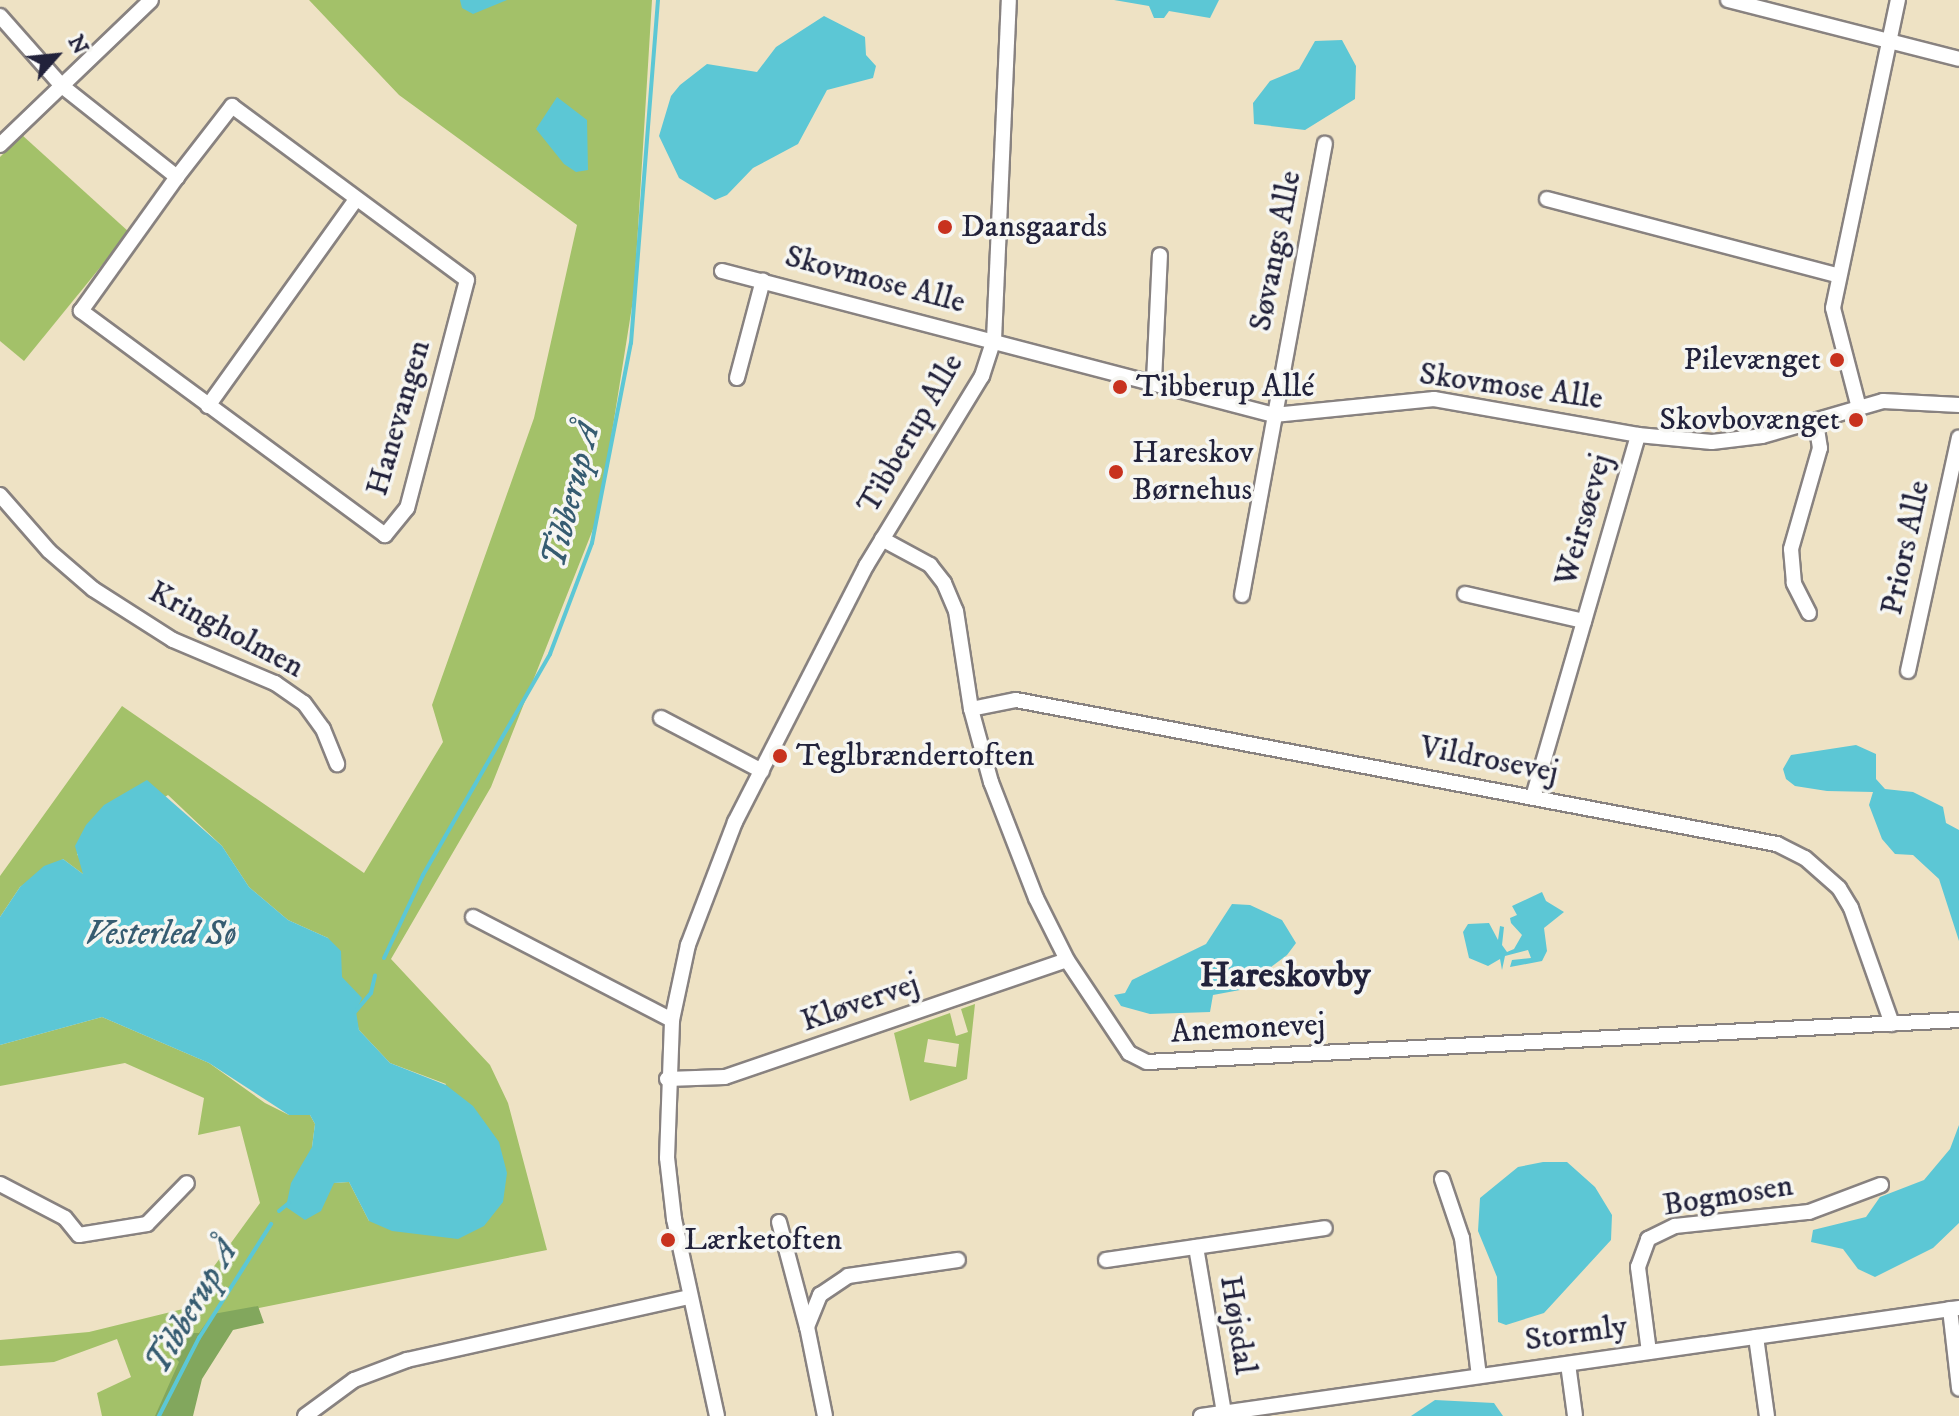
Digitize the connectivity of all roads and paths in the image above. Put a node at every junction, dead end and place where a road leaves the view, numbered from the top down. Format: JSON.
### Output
{"nodes":[{"id":1,"x":151,"y":0,"type":"edge"},
{"id":2,"x":1009,"y":0,"type":"edge"},
{"id":3,"x":1728,"y":0,"type":"edge"},
{"id":4,"x":1898,"y":0,"type":"edge"},
{"id":5,"x":0,"y":16,"type":"edge"},
{"id":6,"x":1889,"y":42,"type":"junction"},
{"id":7,"x":1959,"y":59,"type":"edge"},
{"id":8,"x":62,"y":86,"type":"junction"},
{"id":9,"x":1325,"y":144,"type":"dead end"},
{"id":10,"x":0,"y":145,"type":"edge"},
{"id":11,"x":177,"y":177,"type":"junction"},
{"id":12,"x":356,"y":199,"type":"junction"},
{"id":13,"x":1547,"y":199,"type":"dead end"},
{"id":14,"x":1160,"y":255,"type":"dead end"},
{"id":15,"x":722,"y":271,"type":"dead end"},
{"id":16,"x":1836,"y":275,"type":"junction"},
{"id":17,"x":763,"y":280,"type":"junction"},
{"id":18,"x":994,"y":340,"type":"junction"},
{"id":19,"x":737,"y":378,"type":"dead end"},
{"id":20,"x":1154,"y":381,"type":"junction"},
{"id":21,"x":1959,"y":405,"type":"edge"},
{"id":22,"x":208,"y":406,"type":"junction"},
{"id":23,"x":1859,"y":408,"type":"junction"},
{"id":24,"x":1274,"y":415,"type":"junction"},
{"id":25,"x":1816,"y":422,"type":"junction"},
{"id":26,"x":1638,"y":435,"type":"junction"},
{"id":27,"x":1959,"y":437,"type":"edge"},
{"id":28,"x":0,"y":495,"type":"edge"},
{"id":29,"x":882,"y":539,"type":"junction"},
{"id":30,"x":1465,"y":594,"type":"dead end"},
{"id":31,"x":1242,"y":595,"type":"dead end"},
{"id":32,"x":1809,"y":613,"type":"dead end"},
{"id":33,"x":1584,"y":621,"type":"junction"},
{"id":34,"x":1908,"y":671,"type":"dead end"},
{"id":35,"x":971,"y":709,"type":"junction"},
{"id":36,"x":661,"y":718,"type":"dead end"},
{"id":37,"x":337,"y":764,"type":"dead end"},
{"id":38,"x":762,"y":771,"type":"junction"},
{"id":39,"x":1533,"y":797,"type":"junction"},
{"id":40,"x":473,"y":917,"type":"dead end"},
{"id":41,"x":1067,"y":960,"type":"junction"},
{"id":42,"x":672,"y":1020,"type":"junction"},
{"id":43,"x":1959,"y":1020,"type":"edge"},
{"id":44,"x":1892,"y":1024,"type":"junction"},
{"id":45,"x":667,"y":1079,"type":"junction"},
{"id":46,"x":1442,"y":1179,"type":"dead end"},
{"id":47,"x":187,"y":1183,"type":"dead end"},
{"id":48,"x":0,"y":1184,"type":"edge"},
{"id":49,"x":1881,"y":1185,"type":"dead end"},
{"id":50,"x":779,"y":1222,"type":"dead end"},
{"id":51,"x":1325,"y":1228,"type":"dead end"},
{"id":52,"x":1196,"y":1247,"type":"junction"},
{"id":53,"x":958,"y":1260,"type":"dead end"},
{"id":54,"x":1106,"y":1260,"type":"dead end"},
{"id":55,"x":690,"y":1297,"type":"junction"},
{"id":56,"x":1954,"y":1308,"type":"edge"},
{"id":57,"x":807,"y":1327,"type":"junction"},
{"id":58,"x":1756,"y":1337,"type":"junction"},
{"id":59,"x":1649,"y":1352,"type":"junction"},
{"id":60,"x":1568,"y":1364,"type":"junction"},
{"id":61,"x":1479,"y":1376,"type":"junction"},
{"id":62,"x":1959,"y":1388,"type":"edge"},
{"id":63,"x":1224,"y":1413,"type":"junction"},
{"id":64,"x":305,"y":1416,"type":"edge"},
{"id":65,"x":717,"y":1416,"type":"edge"},
{"id":66,"x":825,"y":1416,"type":"edge"},
{"id":67,"x":1201,"y":1416,"type":"edge"},
{"id":68,"x":1575,"y":1416,"type":"edge"},
{"id":69,"x":1767,"y":1416,"type":"edge"}],
"edges":[{"from":1,"to":8,"type":"street"},
{"from":2,"to":18,"type":"street","name":"Tibberup Alle"},
{"from":3,"to":6,"type":"street"},
{"from":4,"to":6,"type":"street"},
{"from":5,"to":8,"type":"street"},
{"from":6,"to":7,"type":"street"},
{"from":6,"to":16,"type":"street"},
{"from":8,"to":10,"type":"street"},
{"from":8,"to":11,"type":"street"},
{"from":9,"to":24,"type":"street","name":"Søvangs Alle"},
{"from":11,"to":12,"type":"street","name":"Hanevangen"},
{"from":11,"to":22,"type":"street","name":"Hanevangen"},
{"from":12,"to":22,"type":"street"},
{"from":12,"to":22,"type":"street","name":"Hanevangen"},
{"from":13,"to":16,"type":"street"},
{"from":14,"to":20,"type":"street"},
{"from":15,"to":17,"type":"street","name":"Skovmose Alle"},
{"from":16,"to":23,"type":"street"},
{"from":17,"to":18,"type":"street","name":"Skovmose Alle"},
{"from":17,"to":19,"type":"street"},
{"from":18,"to":20,"type":"street","name":"Skovmose Alle"},
{"from":18,"to":29,"type":"street","name":"Tibberup Alle"},
{"from":20,"to":24,"type":"street","name":"Skovmose Alle"},
{"from":21,"to":23,"type":"street","name":"Skovmose Alle"},
{"from":23,"to":25,"type":"street","name":"Skovmose Alle"},
{"from":24,"to":26,"type":"street","name":"Skovmose Alle"},
{"from":24,"to":31,"type":"street","name":"Søvangs Alle"},
{"from":25,"to":26,"type":"street","name":"Skovmose Alle"},
{"from":25,"to":32,"type":"street"},
{"from":26,"to":33,"type":"street","name":"Weirsøevej"},
{"from":27,"to":34,"type":"street","name":"Priors Alle"},
{"from":28,"to":37,"type":"street","name":"Kringholmen"},
{"from":29,"to":35,"type":"street","name":"Anemonevej"},
{"from":29,"to":38,"type":"street","name":"Tibberup Alle"},
{"from":30,"to":33,"type":"street","name":"Weirsøevej"},
{"from":33,"to":39,"type":"street","name":"Weirsøevej"},
{"from":35,"to":39,"type":"street","name":"Vildrosevej"},
{"from":35,"to":41,"type":"street","name":"Anemonevej"},
{"from":36,"to":38,"type":"street"},
{"from":38,"to":42,"type":"street","name":"Tibberup Alle"},
{"from":39,"to":44,"type":"street","name":"Vildrosevej"},
{"from":40,"to":42,"type":"street"},
{"from":41,"to":44,"type":"street","name":"Anemonevej"},
{"from":41,"to":45,"type":"street","name":"Kløvervej"},
{"from":42,"to":45,"type":"street","name":"Tibberup Alle"},
{"from":43,"to":44,"type":"street","name":"Anemonevej"},
{"from":45,"to":55,"type":"street","name":"Tibberup Alle"},
{"from":46,"to":61,"type":"street"},
{"from":47,"to":48,"type":"street"},
{"from":49,"to":59,"type":"street","name":"Bogmosen"},
{"from":50,"to":57,"type":"street"},
{"from":51,"to":52,"type":"street","name":"Højsdal"},
{"from":52,"to":54,"type":"street","name":"Højsdal"},
{"from":52,"to":63,"type":"street","name":"Højsdal"},
{"from":53,"to":57,"type":"street"},
{"from":55,"to":64,"type":"street"},
{"from":55,"to":65,"type":"street","name":"Tibberup Alle"},
{"from":56,"to":58,"type":"street","name":"Stormly"},
{"from":56,"to":62,"type":"street"},
{"from":57,"to":66,"type":"street"},
{"from":58,"to":59,"type":"street","name":"Stormly"},
{"from":58,"to":69,"type":"street"},
{"from":59,"to":60,"type":"street","name":"Stormly"},
{"from":60,"to":61,"type":"street","name":"Stormly"},
{"from":60,"to":68,"type":"street"},
{"from":61,"to":63,"type":"street","name":"Stormly"},
{"from":63,"to":67,"type":"street","name":"Stormly"}]}
